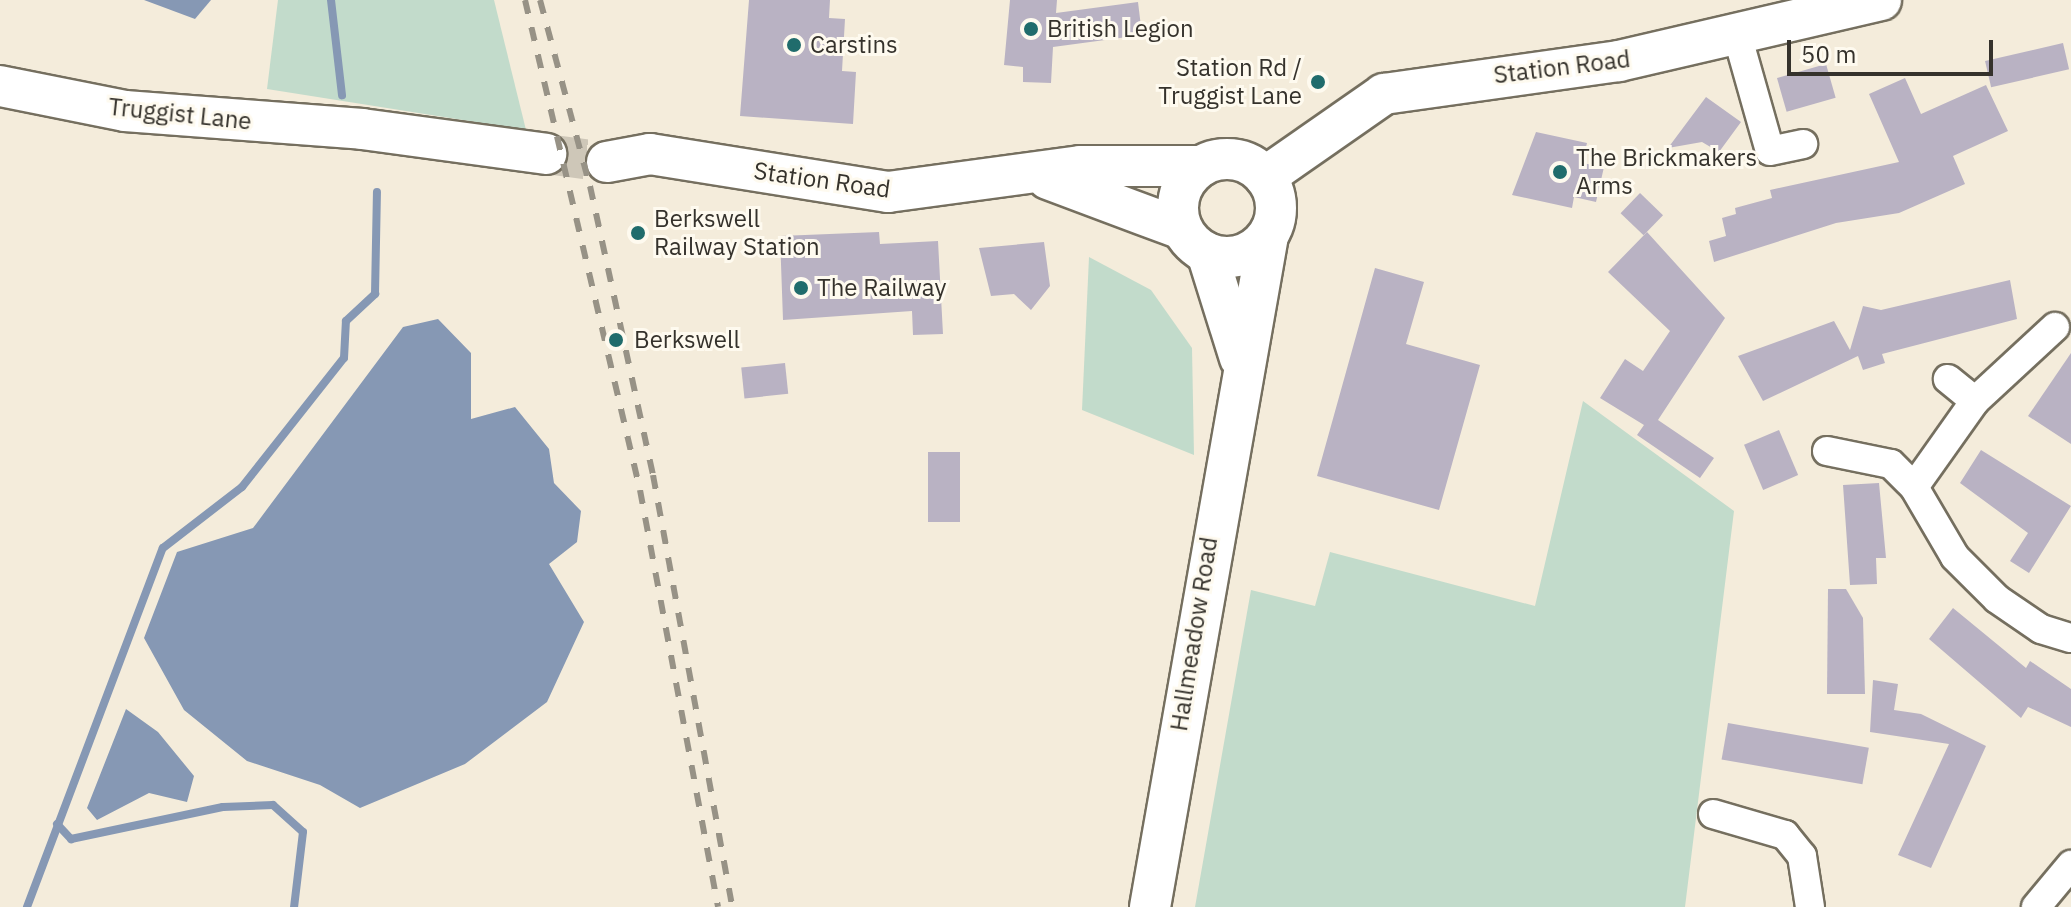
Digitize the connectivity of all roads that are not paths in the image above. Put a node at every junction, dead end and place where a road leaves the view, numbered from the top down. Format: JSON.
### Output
{"nodes":[{"id":1,"x":1881,"y":0,"type":"edge"},
{"id":2,"x":1738,"y":38,"type":"junction"},
{"id":3,"x":0,"y":86,"type":"edge"},
{"id":4,"x":1803,"y":144,"type":"dead end"},
{"id":5,"x":546,"y":154,"type":"tunnel mouth"},
{"id":6,"x":607,"y":162,"type":"tunnel mouth"},
{"id":7,"x":1201,"y":166,"type":"junction"},
{"id":8,"x":1038,"y":177,"type":"junction"},
{"id":9,"x":1265,"y":177,"type":"junction"},
{"id":10,"x":1268,"y":236,"type":"junction"},
{"id":11,"x":1194,"y":241,"type":"junction"},
{"id":12,"x":2055,"y":327,"type":"dead end"},
{"id":13,"x":1241,"y":362,"type":"junction"},
{"id":14,"x":1948,"y":379,"type":"dead end"},
{"id":15,"x":1975,"y":401,"type":"junction"},
{"id":16,"x":1827,"y":451,"type":"dead end"},
{"id":17,"x":1914,"y":487,"type":"junction"},
{"id":18,"x":2071,"y":638,"type":"edge"},
{"id":19,"x":1713,"y":814,"type":"dead end"},
{"id":20,"x":2071,"y":865,"type":"edge"},
{"id":21,"x":1150,"y":907,"type":"edge"},
{"id":22,"x":1810,"y":907,"type":"edge"},
{"id":23,"x":2036,"y":907,"type":"edge"}],
"edges":[{"from":1,"to":2,"type":"street","name":"Station Road"},
{"from":2,"to":4,"type":"street"},
{"from":2,"to":9,"type":"street","name":"Station Road"},
{"from":3,"to":5,"type":"street","name":"Truggist Lane"},
{"from":6,"to":8,"type":"street","name":"Station Road"},
{"from":7,"to":8,"type":"street","name":"Station Road"},
{"from":7,"to":9,"type":"street","name":"Station Road"},
{"from":7,"to":11,"type":"street"},
{"from":8,"to":11,"type":"street","name":"Station Road"},
{"from":9,"to":10,"type":"street"},
{"from":10,"to":11,"type":"street","name":"Station Road"},
{"from":10,"to":13,"type":"street","name":"Hallmeadow Road"},
{"from":11,"to":13,"type":"street","name":"Hallmeadow Road"},
{"from":12,"to":15,"type":"street"},
{"from":13,"to":21,"type":"street","name":"Hallmeadow Road"},
{"from":14,"to":15,"type":"street"},
{"from":15,"to":17,"type":"street"},
{"from":16,"to":17,"type":"street"},
{"from":17,"to":18,"type":"street"},
{"from":19,"to":22,"type":"street"},
{"from":20,"to":23,"type":"street"}]}
